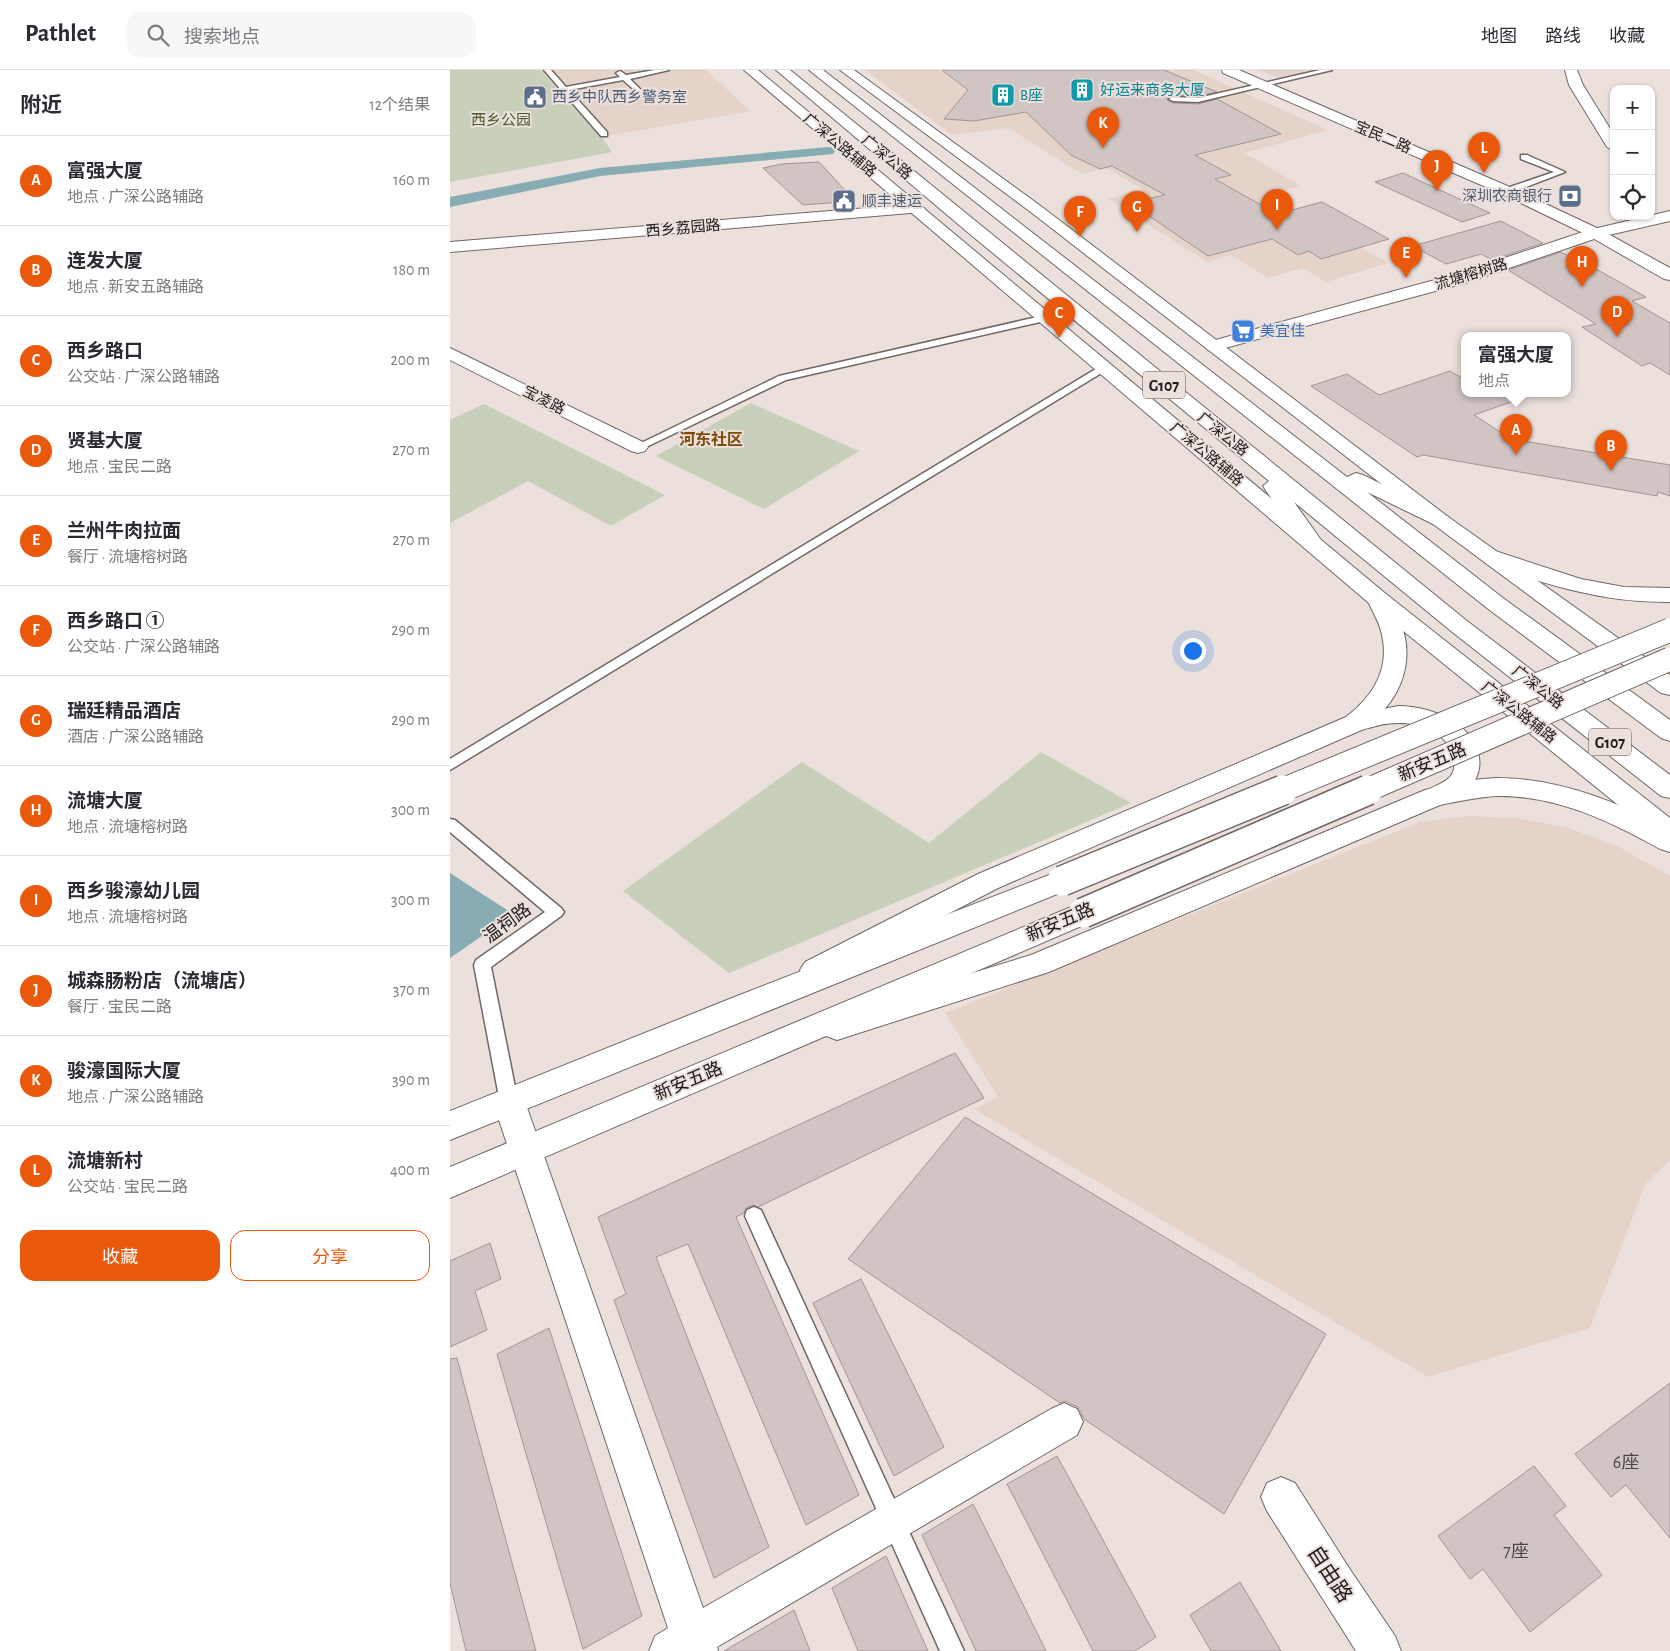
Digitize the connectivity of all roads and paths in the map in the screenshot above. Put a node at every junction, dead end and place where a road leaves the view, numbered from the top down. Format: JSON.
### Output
{"nodes":[{"id":1,"x":547,"y":70,"type":"edge"},
{"id":2,"x":617,"y":70,"type":"edge"},
{"id":3,"x":666,"y":70,"type":"edge"},
{"id":4,"x":750,"y":70,"type":"edge"},
{"id":5,"x":783,"y":70,"type":"edge"},
{"id":6,"x":815,"y":70,"type":"edge"},
{"id":7,"x":846,"y":70,"type":"edge"},
{"id":8,"x":1228,"y":70,"type":"edge"},
{"id":9,"x":1329,"y":70,"type":"edge"},
{"id":10,"x":1571,"y":70,"type":"edge"},
{"id":11,"x":625,"y":78,"type":"junction"},
{"id":12,"x":865,"y":84,"type":"junction"},
{"id":13,"x":1263,"y":85,"type":"junction"},
{"id":14,"x":564,"y":89,"type":"junction"},
{"id":15,"x":640,"y":93,"type":"dead end"},
{"id":16,"x":780,"y":94,"type":"junction"},
{"id":17,"x":1173,"y":99,"type":"dead end"},
{"id":18,"x":864,"y":108,"type":"junction"},
{"id":19,"x":604,"y":134,"type":"dead end"},
{"id":20,"x":1610,"y":140,"type":"edge"},
{"id":21,"x":1524,"y":157,"type":"dead end"},
{"id":22,"x":1507,"y":191,"type":"junction"},
{"id":23,"x":917,"y":209,"type":"junction"},
{"id":24,"x":1665,"y":213,"type":"edge"},
{"id":25,"x":1595,"y":233,"type":"junction"},
{"id":26,"x":450,"y":247,"type":"edge"},
{"id":27,"x":1670,"y":275,"type":"edge"},
{"id":28,"x":1046,"y":318,"type":"junction"},
{"id":29,"x":1214,"y":346,"type":"junction"},
{"id":30,"x":450,"y":353,"type":"edge"},
{"id":31,"x":1104,"y":367,"type":"junction"},
{"id":32,"x":638,"y":447,"type":"joint"},
{"id":33,"x":1310,"y":457,"type":"junction"},
{"id":34,"x":1257,"y":462,"type":"junction"},
{"id":35,"x":1440,"y":520,"type":"junction"},
{"id":36,"x":1310,"y":540,"type":"junction"},
{"id":37,"x":1492,"y":557,"type":"junction"},
{"id":38,"x":1670,"y":595,"type":"edge"},
{"id":39,"x":1378,"y":600,"type":"junction"},
{"id":40,"x":1670,"y":630,"type":"edge"},
{"id":41,"x":1670,"y":659,"type":"edge"},
{"id":42,"x":1670,"y":687,"type":"edge"},
{"id":43,"x":1355,"y":723,"type":"junction"},
{"id":44,"x":1670,"y":732,"type":"edge"},
{"id":45,"x":450,"y":765,"type":"edge"},
{"id":46,"x":1670,"y":789,"type":"edge"},
{"id":47,"x":1434,"y":797,"type":"junction"},
{"id":48,"x":450,"y":824,"type":"edge"},
{"id":49,"x":1670,"y":832,"type":"edge"},
{"id":50,"x":1670,"y":842,"type":"edge"},
{"id":51,"x":742,"y":1007,"type":"junction"},
{"id":52,"x":757,"y":1052,"type":"junction"},
{"id":53,"x":509,"y":1102,"type":"junction"},
{"id":54,"x":450,"y":1126,"type":"edge"},
{"id":55,"x":526,"y":1151,"type":"junction"},
{"id":56,"x":450,"y":1183,"type":"edge"},
{"id":57,"x":754,"y":1216,"type":"dead end"},
{"id":58,"x":1064,"y":1422,"type":"dead end"},
{"id":59,"x":1281,"y":1497,"type":"dead end"},
{"id":60,"x":893,"y":1522,"type":"junction"},
{"id":61,"x":686,"y":1647,"type":"edge"},
{"id":62,"x":952,"y":1651,"type":"edge"},
{"id":63,"x":1380,"y":1651,"type":"edge"}],
"edges":[{"from":1,"to":14,"type":"lane"},
{"from":2,"to":11,"type":"lane"},
{"from":3,"to":11,"type":"lane"},
{"from":4,"to":16,"type":"main road","name":"广深公路辅路"},
{"from":5,"to":16,"type":"main road"},
{"from":5,"to":34,"type":"main road","name":"广深公路","number":"G107"},
{"from":6,"to":18,"type":"main road","name":"广深公路","number":"G107"},
{"from":7,"to":12,"type":"main road"},
{"from":8,"to":13,"type":"main road","name":"宝民二路"},
{"from":9,"to":13,"type":"lane"},
{"from":10,"to":20,"type":"main road"},
{"from":11,"to":14,"type":"lane"},
{"from":11,"to":15,"type":"lane"},
{"from":12,"to":18,"type":"main road"},
{"from":12,"to":29,"type":"main road"},
{"from":13,"to":17,"type":"lane"},
{"from":13,"to":22,"type":"main road","name":"宝民二路"},
{"from":14,"to":19,"type":"lane"},
{"from":16,"to":23,"type":"main road","name":"广深公路辅路"},
{"from":18,"to":33,"type":"main road","name":"广深公路","number":"G107"},
{"from":21,"to":22,"type":"lane"},
{"from":22,"to":25,"type":"main road","name":"宝民二路"},
{"from":23,"to":26,"type":"main road","name":"西乡荔园路"},
{"from":23,"to":28,"type":"main road","name":"广深公路辅路"},
{"from":24,"to":25,"type":"main road","name":"流塘榕树路"},
{"from":25,"to":27,"type":"main road","name":"宝民二路"},
{"from":25,"to":29,"type":"main road","name":"流塘榕树路"},
{"from":28,"to":31,"type":"main road","name":"广深公路辅路"},
{"from":28,"to":32,"type":"lane"},
{"from":29,"to":35,"type":"main road"},
{"from":30,"to":32,"type":"main road","name":"宝凌路"},
{"from":31,"to":36,"type":"main road","name":"广深公路辅路"},
{"from":31,"to":45,"type":"lane"},
{"from":33,"to":35,"type":"main road"},
{"from":33,"to":44,"type":"main road","name":"广深公路","number":"G107"},
{"from":34,"to":36,"type":"main road"},
{"from":34,"to":46,"type":"main road","name":"广深公路","number":"G107"},
{"from":35,"to":37,"type":"main road"},
{"from":36,"to":39,"type":"main road","name":"广深公路辅路"},
{"from":37,"to":38,"type":"main road"},
{"from":37,"to":42,"type":"main road"},
{"from":39,"to":43,"type":"main road"},
{"from":39,"to":49,"type":"main road","name":"广深公路辅路"},
{"from":40,"to":51,"type":"main road","name":"新安五路","bridge":true},
{"from":41,"to":52,"type":"main road","name":"新安五路","bridge":true},
{"from":43,"to":47,"type":"main road"},
{"from":43,"to":51,"type":"main road"},
{"from":47,"to":50,"type":"main road"},
{"from":47,"to":52,"type":"main road"},
{"from":48,"to":53,"type":"lane","name":"温祠路"},
{"from":51,"to":53,"type":"main road","name":"新安五路"},
{"from":52,"to":55,"type":"main road","name":"新安五路"},
{"from":53,"to":54,"type":"main road","name":"新安五路"},
{"from":53,"to":55,"type":"main road"},
{"from":55,"to":56,"type":"main road","name":"新安五路"},
{"from":55,"to":61,"type":"main road"},
{"from":57,"to":60,"type":"lane"},
{"from":58,"to":60,"type":"main road"},
{"from":59,"to":63,"type":"main road","name":"自由路"},
{"from":60,"to":61,"type":"main road"},
{"from":60,"to":62,"type":"lane"}]}
